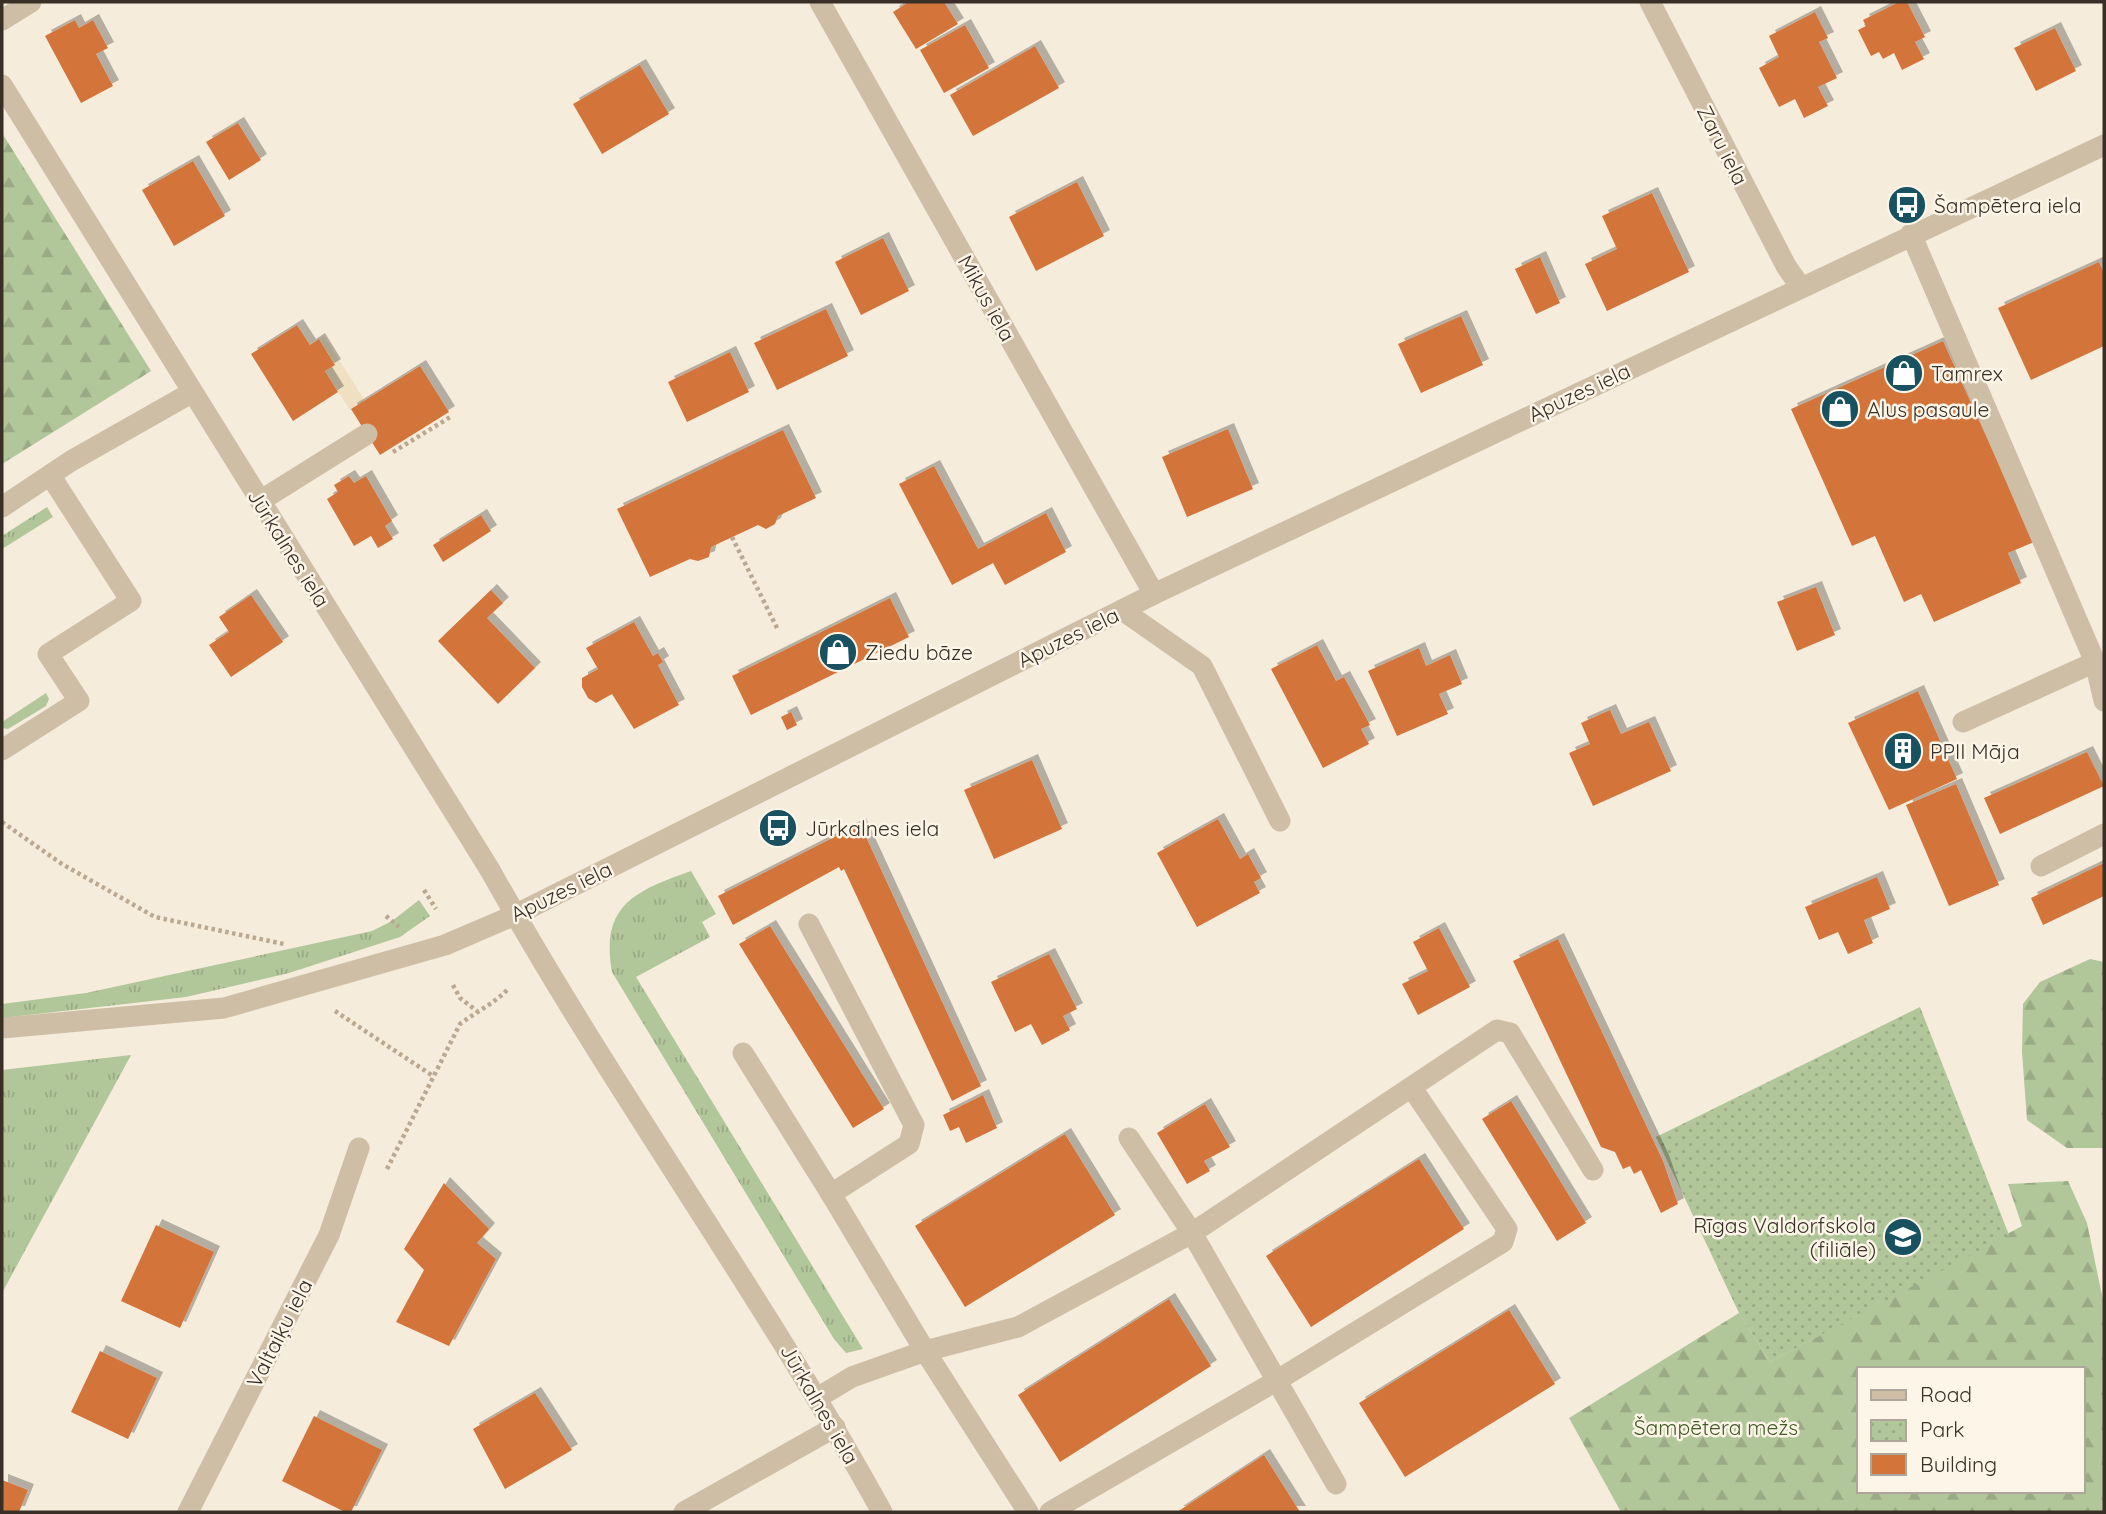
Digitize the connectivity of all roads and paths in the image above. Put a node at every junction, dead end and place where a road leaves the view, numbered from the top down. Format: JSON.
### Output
{"nodes":[{"id":1,"x":30,"y":2,"type":"edge"},
{"id":2,"x":820,"y":2,"type":"edge"},
{"id":3,"x":1650,"y":2,"type":"edge"},
{"id":4,"x":2,"y":20,"type":"edge"},
{"id":5,"x":2,"y":85,"type":"edge"},
{"id":6,"x":2104,"y":145,"type":"edge"},
{"id":7,"x":1912,"y":234,"type":"junction"},
{"id":8,"x":1800,"y":286,"type":"junction"},
{"id":9,"x":191,"y":393,"type":"junction"},
{"id":10,"x":368,"y":434,"type":"dead end"},
{"id":11,"x":50,"y":475,"type":"junction"},
{"id":12,"x":260,"y":501,"type":"junction"},
{"id":13,"x":2,"y":507,"type":"edge"},
{"id":14,"x":732,"y":537,"type":"dead end"},
{"id":15,"x":1154,"y":594,"type":"junction"},
{"id":16,"x":1122,"y":610,"type":"junction"},
{"id":17,"x":777,"y":628,"type":"dead end"},
{"id":18,"x":2095,"y":662,"type":"junction"},
{"id":19,"x":2104,"y":701,"type":"edge"},
{"id":20,"x":1963,"y":722,"type":"dead end"},
{"id":21,"x":2,"y":750,"type":"edge"},
{"id":22,"x":1280,"y":821,"type":"dead end"},
{"id":23,"x":2,"y":822,"type":"edge"},
{"id":24,"x":2104,"y":834,"type":"edge"},
{"id":25,"x":2041,"y":866,"type":"dead end"},
{"id":26,"x":424,"y":890,"type":"dead end"},
{"id":27,"x":436,"y":909,"type":"dead end"},
{"id":28,"x":515,"y":915,"type":"junction"},
{"id":29,"x":809,"y":924,"type":"dead end"},
{"id":30,"x":284,"y":944,"type":"dead end"},
{"id":31,"x":453,"y":985,"type":"dead end"},
{"id":32,"x":509,"y":988,"type":"dead end"},
{"id":33,"x":335,"y":1011,"type":"dead end"},
{"id":34,"x":477,"y":1011,"type":"junction"},
{"id":35,"x":2,"y":1028,"type":"edge"},
{"id":36,"x":743,"y":1053,"type":"dead end"},
{"id":37,"x":433,"y":1076,"type":"junction"},
{"id":38,"x":1412,"y":1088,"type":"junction"},
{"id":39,"x":1129,"y":1138,"type":"dead end"},
{"id":40,"x":359,"y":1148,"type":"dead end"},
{"id":41,"x":386,"y":1170,"type":"dead end"},
{"id":42,"x":1593,"y":1170,"type":"dead end"},
{"id":43,"x":831,"y":1194,"type":"junction"},
{"id":44,"x":1192,"y":1233,"type":"junction"},
{"id":45,"x":925,"y":1351,"type":"junction"},
{"id":46,"x":1276,"y":1381,"type":"junction"},
{"id":47,"x":817,"y":1398,"type":"junction"},
{"id":48,"x":835,"y":1427,"type":"junction"},
{"id":49,"x":1336,"y":1484,"type":"dead end"},
{"id":50,"x":695,"y":1509,"type":"edge"},
{"id":51,"x":188,"y":1512,"type":"edge"},
{"id":52,"x":882,"y":1512,"type":"edge"},
{"id":53,"x":1028,"y":1512,"type":"edge"},
{"id":54,"x":1050,"y":1512,"type":"edge"}],
"edges":[{"from":1,"to":4,"type":"street"},
{"from":2,"to":15,"type":"street","name":"Mikus iela"},
{"from":3,"to":8,"type":"street","name":"Zaru iela"},
{"from":5,"to":9,"type":"street","name":"Jūrkalnes iela"},
{"from":6,"to":7,"type":"street","name":"Apuzes iela"},
{"from":7,"to":8,"type":"street","name":"Apuzes iela"},
{"from":7,"to":18,"type":"street"},
{"from":8,"to":15,"type":"street","name":"Apuzes iela"},
{"from":9,"to":11,"type":"street"},
{"from":9,"to":12,"type":"street","name":"Jūrkalnes iela"},
{"from":10,"to":12,"type":"street"},
{"from":11,"to":13,"type":"street"},
{"from":11,"to":21,"type":"street"},
{"from":12,"to":28,"type":"street","name":"Jūrkalnes iela"},
{"from":14,"to":17,"type":"path"},
{"from":15,"to":16,"type":"street","name":"Apuzes iela"},
{"from":16,"to":22,"type":"street"},
{"from":16,"to":28,"type":"street","name":"Apuzes iela"},
{"from":18,"to":19,"type":"street"},
{"from":18,"to":20,"type":"street"},
{"from":23,"to":30,"type":"path"},
{"from":24,"to":25,"type":"street"},
{"from":26,"to":27,"type":"path"},
{"from":28,"to":35,"type":"street","name":"Apuzes iela"},
{"from":28,"to":47,"type":"street","name":"Jūrkalnes iela"},
{"from":29,"to":43,"type":"street"},
{"from":31,"to":34,"type":"path"},
{"from":32,"to":34,"type":"path"},
{"from":33,"to":37,"type":"path"},
{"from":34,"to":37,"type":"path"},
{"from":36,"to":43,"type":"street"},
{"from":37,"to":41,"type":"path"},
{"from":38,"to":42,"type":"street"},
{"from":38,"to":44,"type":"street"},
{"from":38,"to":46,"type":"street"},
{"from":39,"to":44,"type":"street"},
{"from":40,"to":51,"type":"street","name":"Valtaiķu iela"},
{"from":43,"to":45,"type":"street"},
{"from":44,"to":45,"type":"street"},
{"from":44,"to":46,"type":"street"},
{"from":45,"to":47,"type":"street"},
{"from":45,"to":53,"type":"street"},
{"from":46,"to":49,"type":"street"},
{"from":46,"to":54,"type":"street"},
{"from":47,"to":48,"type":"street","name":"Jūrkalnes iela"},
{"from":48,"to":50,"type":"street"},
{"from":48,"to":52,"type":"street","name":"Jūrkalnes iela"}]}
